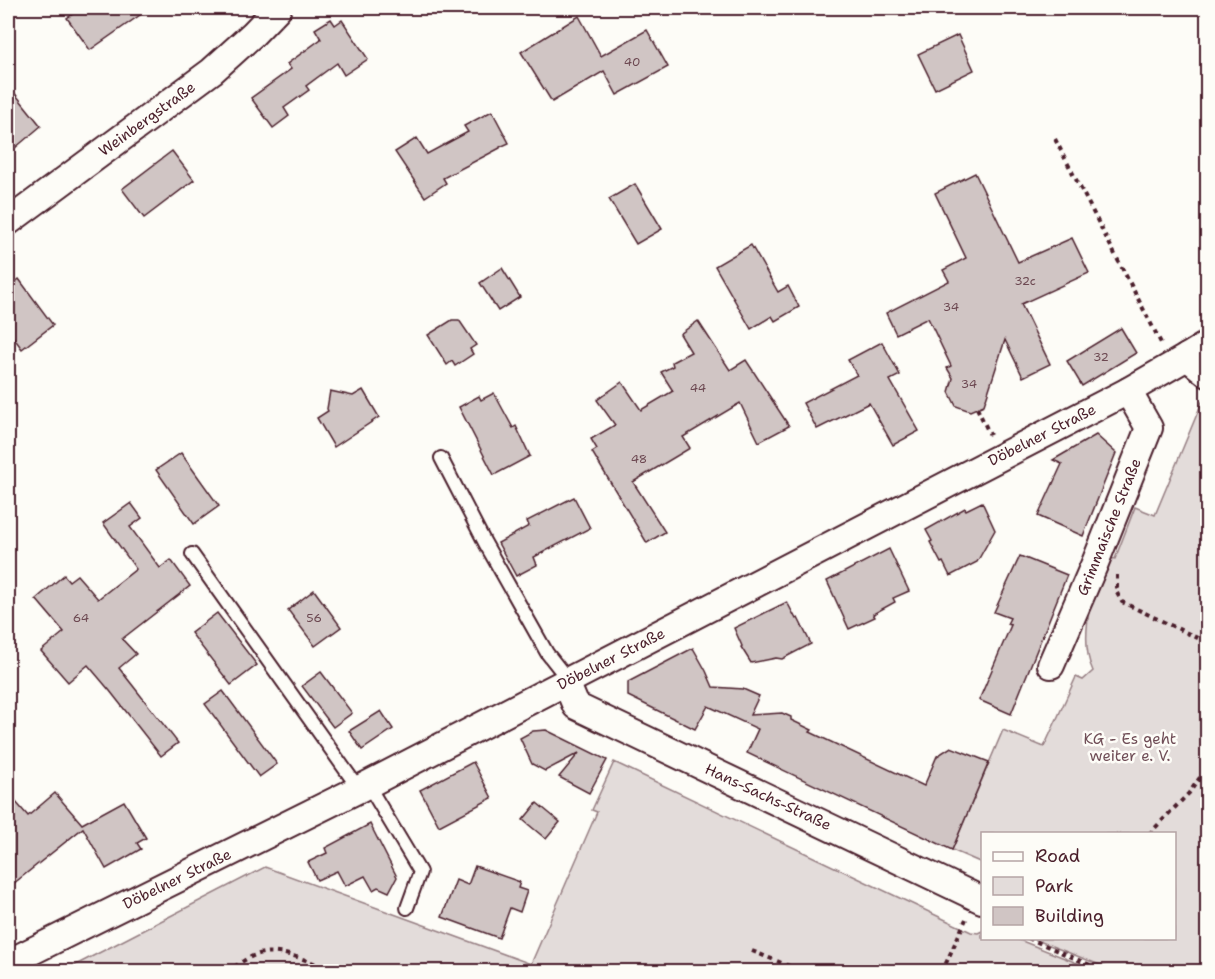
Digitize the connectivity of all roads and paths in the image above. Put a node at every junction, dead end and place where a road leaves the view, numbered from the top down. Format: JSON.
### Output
{"nodes":[{"id":1,"x":278,"y":8,"type":"edge"},
{"id":2,"x":1055,"y":139,"type":"dead end"},
{"id":3,"x":8,"y":222,"type":"edge"},
{"id":4,"x":1189,"y":355,"type":"edge"},
{"id":5,"x":1208,"y":374,"type":"edge"},
{"id":6,"x":1128,"y":391,"type":"junction"},
{"id":7,"x":976,"y":408,"type":"dead end"},
{"id":8,"x":980,"y":415,"type":"dead end"},
{"id":9,"x":441,"y":458,"type":"dead end"},
{"id":10,"x":1100,"y":550,"type":"junction"},
{"id":11,"x":192,"y":554,"type":"dead end"},
{"id":12,"x":1208,"y":643,"type":"edge"},
{"id":13,"x":1051,"y":665,"type":"dead end"},
{"id":14,"x":567,"y":681,"type":"junction"},
{"id":15,"x":1208,"y":766,"type":"edge"},
{"id":16,"x":364,"y":787,"type":"junction"},
{"id":17,"x":1151,"y":832,"type":"edge"},
{"id":18,"x":979,"y":898,"type":"edge"},
{"id":19,"x":407,"y":908,"type":"dead end"},
{"id":20,"x":1030,"y":940,"type":"edge"},
{"id":21,"x":752,"y":951,"type":"dead end"},
{"id":22,"x":8,"y":963,"type":"edge"},
{"id":23,"x":227,"y":972,"type":"edge"},
{"id":24,"x":335,"y":972,"type":"edge"},
{"id":25,"x":804,"y":972,"type":"edge"},
{"id":26,"x":942,"y":972,"type":"edge"},
{"id":27,"x":1106,"y":972,"type":"edge"}],
"edges":[{"from":1,"to":3,"type":"street","name":"Weinbergstraße"},
{"from":2,"to":4,"type":"path"},
{"from":4,"to":5,"type":"street"},
{"from":4,"to":6,"type":"street","name":"Döbelner Straße"},
{"from":6,"to":10,"type":"street","name":"Grimmaische Straße"},
{"from":6,"to":14,"type":"street","name":"Döbelner Straße"},
{"from":7,"to":8,"type":"path"},
{"from":9,"to":14,"type":"lane"},
{"from":10,"to":12,"type":"path"},
{"from":10,"to":13,"type":"street","name":"Grimmaische Straße"},
{"from":11,"to":16,"type":"lane"},
{"from":14,"to":16,"type":"street","name":"Döbelner Straße"},
{"from":14,"to":18,"type":"street","name":"Hans-Sachs-Straße"},
{"from":15,"to":17,"type":"path"},
{"from":16,"to":19,"type":"lane"},
{"from":16,"to":22,"type":"street","name":"Döbelner Straße"},
{"from":18,"to":26,"type":"path"},
{"from":20,"to":27,"type":"path"},
{"from":21,"to":25,"type":"path"},
{"from":23,"to":24,"type":"path"}]}
